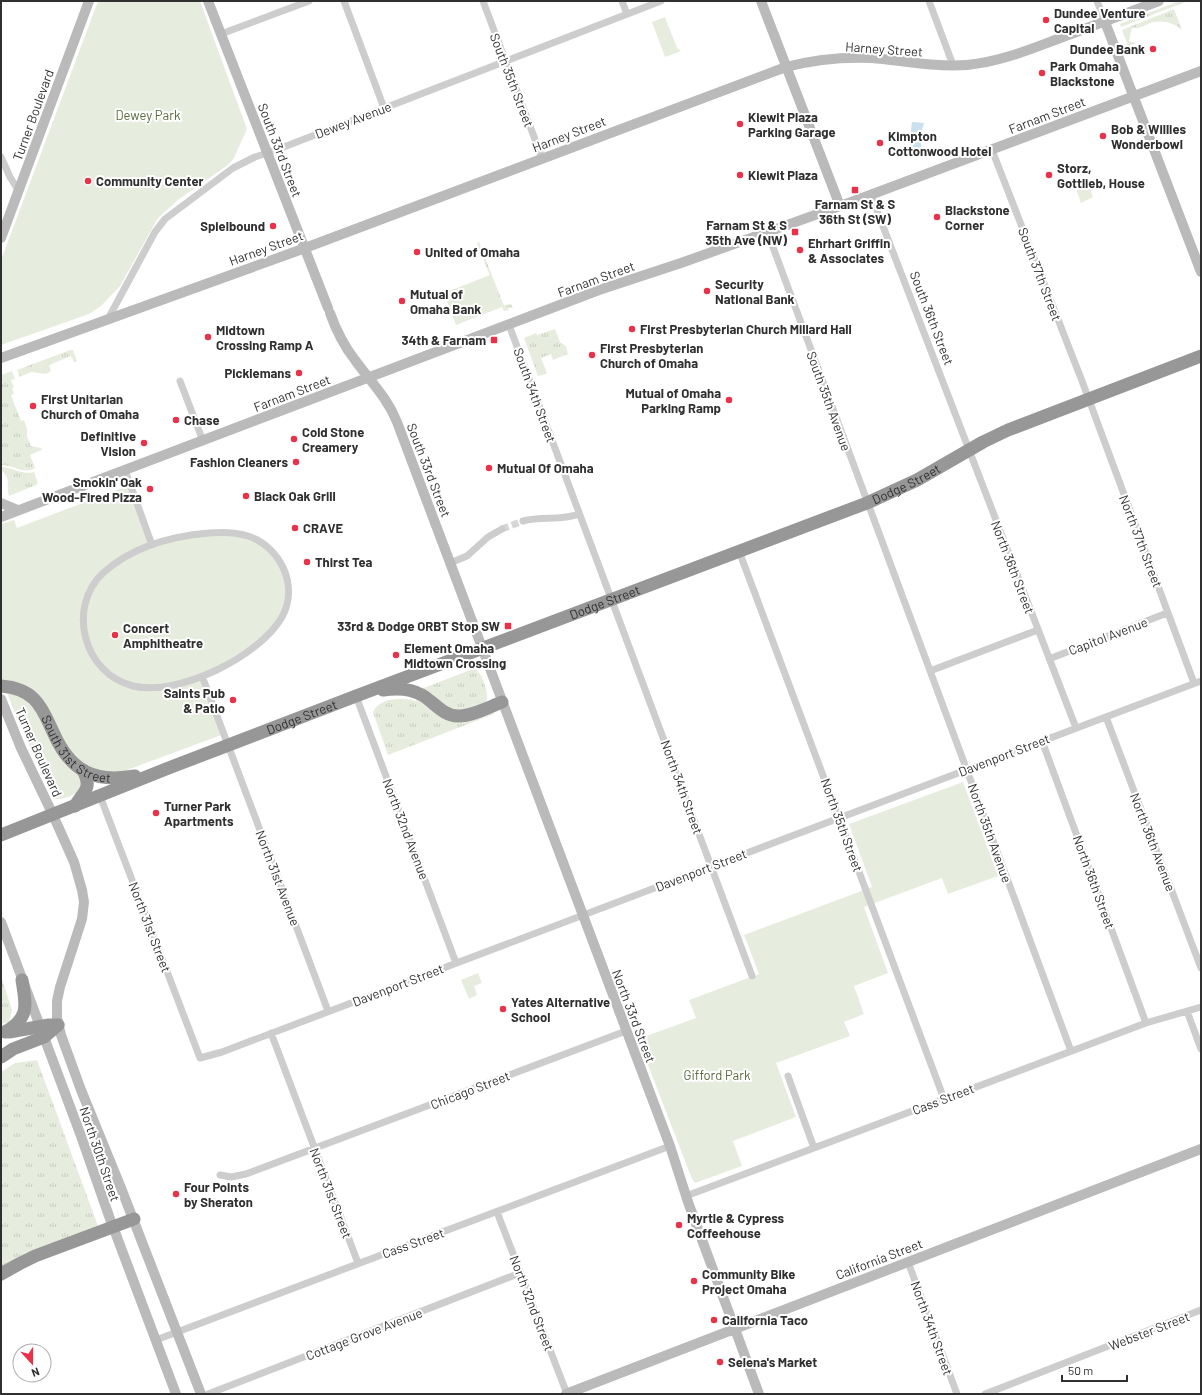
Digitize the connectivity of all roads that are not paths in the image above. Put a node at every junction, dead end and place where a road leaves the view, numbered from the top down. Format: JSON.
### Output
{"nodes":[{"id":1,"x":89,"y":1,"type":"edge"},
{"id":2,"x":208,"y":1,"type":"edge"},
{"id":3,"x":309,"y":1,"type":"edge"},
{"id":4,"x":344,"y":1,"type":"edge"},
{"id":5,"x":483,"y":1,"type":"edge"},
{"id":6,"x":622,"y":1,"type":"edge"},
{"id":7,"x":661,"y":1,"type":"edge"},
{"id":8,"x":761,"y":1,"type":"edge"},
{"id":9,"x":929,"y":1,"type":"edge"},
{"id":10,"x":1097,"y":1,"type":"edge"},
{"id":11,"x":1159,"y":1,"type":"edge"},
{"id":12,"x":627,"y":14,"type":"junction"},
{"id":13,"x":1105,"y":22,"type":"junction"},
{"id":14,"x":221,"y":34,"type":"junction"},
{"id":15,"x":505,"y":61,"type":"junction"},
{"id":16,"x":953,"y":65,"type":"junction"},
{"id":17,"x":786,"y":67,"type":"junction"},
{"id":18,"x":1201,"y":71,"type":"edge"},
{"id":19,"x":1134,"y":96,"type":"junction"},
{"id":20,"x":384,"y":108,"type":"junction"},
{"id":21,"x":992,"y":150,"type":"junction"},
{"id":22,"x":266,"y":153,"type":"junction"},
{"id":23,"x":1,"y":156,"type":"edge"},
{"id":24,"x":542,"y":158,"type":"junction"},
{"id":25,"x":18,"y":190,"type":"junction"},
{"id":26,"x":871,"y":195,"type":"junction"},
{"id":27,"x":840,"y":206,"type":"junction"},
{"id":28,"x":767,"y":231,"type":"junction"},
{"id":29,"x":1,"y":238,"type":"edge"},
{"id":30,"x":305,"y":248,"type":"junction"},
{"id":31,"x":1201,"y":272,"type":"edge"},
{"id":32,"x":108,"y":319,"type":"junction"},
{"id":33,"x":509,"y":325,"type":"junction"},
{"id":34,"x":1201,"y":356,"type":"edge"},
{"id":35,"x":1,"y":358,"type":"edge"},
{"id":36,"x":369,"y":378,"type":"junction"},
{"id":37,"x":181,"y":384,"type":"dead end"},
{"id":38,"x":1087,"y":399,"type":"junction"},
{"id":39,"x":203,"y":441,"type":"junction"},
{"id":40,"x":969,"y":450,"type":"junction"},
{"id":41,"x":125,"y":470,"type":"junction"},
{"id":42,"x":1,"y":503,"type":"edge"},
{"id":43,"x":867,"y":503,"type":"junction"},
{"id":44,"x":18,"y":510,"type":"junction"},
{"id":45,"x":579,"y":514,"type":"junction"},
{"id":46,"x":1,"y":517,"type":"edge"},
{"id":47,"x":523,"y":521,"type":"tunnel mouth"},
{"id":48,"x":502,"y":529,"type":"tunnel mouth"},
{"id":49,"x":152,"y":545,"type":"junction"},
{"id":50,"x":739,"y":551,"type":"junction"},
{"id":51,"x":450,"y":563,"type":"junction"},
{"id":52,"x":611,"y":600,"type":"junction"},
{"id":53,"x":1167,"y":612,"type":"junction"},
{"id":54,"x":1038,"y":630,"type":"junction"},
{"id":55,"x":482,"y":648,"type":"junction"},
{"id":56,"x":1049,"y":659,"type":"junction"},
{"id":57,"x":930,"y":671,"type":"junction"},
{"id":58,"x":202,"y":676,"type":"junction"},
{"id":59,"x":1198,"y":682,"type":"edge"},
{"id":60,"x":1,"y":686,"type":"edge"},
{"id":61,"x":362,"y":694,"type":"junction"},
{"id":62,"x":1,"y":699,"type":"edge"},
{"id":63,"x":502,"y":702,"type":"junction"},
{"id":64,"x":1106,"y":717,"type":"junction"},
{"id":65,"x":1076,"y":728,"type":"junction"},
{"id":66,"x":1042,"y":741,"type":"junction"},
{"id":67,"x":228,"y":745,"type":"junction"},
{"id":68,"x":166,"y":769,"type":"junction"},
{"id":69,"x":83,"y":770,"type":"junction"},
{"id":70,"x":966,"y":770,"type":"junction"},
{"id":71,"x":100,"y":796,"type":"junction"},
{"id":72,"x":75,"y":806,"type":"junction"},
{"id":73,"x":53,"y":815,"type":"junction"},
{"id":74,"x":839,"y":818,"type":"junction"},
{"id":75,"x":1,"y":835,"type":"edge"},
{"id":76,"x":711,"y":867,"type":"junction"},
{"id":77,"x":582,"y":915,"type":"junction"},
{"id":78,"x":1,"y":922,"type":"edge"},
{"id":79,"x":456,"y":963,"type":"junction"},
{"id":80,"x":1201,"y":968,"type":"edge"},
{"id":81,"x":752,"y":976,"type":"dead end"},
{"id":82,"x":22,"y":980,"type":"junction"},
{"id":83,"x":1201,"y":1007,"type":"edge"},
{"id":84,"x":1186,"y":1010,"type":"junction"},
{"id":85,"x":328,"y":1011,"type":"junction"},
{"id":86,"x":1146,"y":1023,"type":"junction"},
{"id":87,"x":58,"y":1025,"type":"junction"},
{"id":88,"x":626,"y":1031,"type":"junction"},
{"id":89,"x":42,"y":1032,"type":"junction"},
{"id":90,"x":3,"y":1033,"type":"edge"},
{"id":91,"x":271,"y":1033,"type":"junction"},
{"id":92,"x":1201,"y":1049,"type":"edge"},
{"id":93,"x":1071,"y":1051,"type":"junction"},
{"id":94,"x":1,"y":1057,"type":"edge"},
{"id":95,"x":200,"y":1058,"type":"joint"},
{"id":96,"x":788,"y":1076,"type":"dead end"},
{"id":97,"x":944,"y":1099,"type":"junction"},
{"id":98,"x":670,"y":1146,"type":"junction"},
{"id":99,"x":314,"y":1148,"type":"junction"},
{"id":100,"x":814,"y":1148,"type":"junction"},
{"id":101,"x":1201,"y":1149,"type":"edge"},
{"id":102,"x":220,"y":1175,"type":"dead end"},
{"id":103,"x":686,"y":1196,"type":"junction"},
{"id":104,"x":496,"y":1212,"type":"junction"},
{"id":105,"x":134,"y":1219,"type":"junction"},
{"id":106,"x":113,"y":1227,"type":"junction"},
{"id":107,"x":908,"y":1262,"type":"junction"},
{"id":108,"x":358,"y":1264,"type":"junction"},
{"id":109,"x":520,"y":1273,"type":"junction"},
{"id":110,"x":1,"y":1274,"type":"edge"},
{"id":111,"x":1201,"y":1310,"type":"edge"},
{"id":112,"x":735,"y":1329,"type":"junction"},
{"id":113,"x":177,"y":1332,"type":"junction"},
{"id":114,"x":156,"y":1340,"type":"junction"},
{"id":115,"x":176,"y":1394,"type":"edge"},
{"id":116,"x":201,"y":1394,"type":"edge"},
{"id":117,"x":208,"y":1394,"type":"edge"},
{"id":118,"x":567,"y":1394,"type":"edge"},
{"id":119,"x":759,"y":1394,"type":"edge"},
{"id":120,"x":957,"y":1394,"type":"edge"},
{"id":121,"x":984,"y":1394,"type":"edge"}],
"edges":[{"from":1,"to":25,"type":"main road","name":"Turner Boulevard"},
{"from":2,"to":14,"type":"main road","name":"South 33rd Street"},
{"from":3,"to":14,"type":"street"},
{"from":4,"to":20,"type":"street"},
{"from":5,"to":15,"type":"street","name":"South 35th Street"},
{"from":6,"to":12,"type":"street"},
{"from":7,"to":12,"type":"street","name":"Dewey Avenue"},
{"from":8,"to":17,"type":"main road"},
{"from":9,"to":16,"type":"street"},
{"from":10,"to":13,"type":"street"},
{"from":11,"to":13,"type":"main road","name":"Harney Street"},
{"from":12,"to":15,"type":"street","name":"Dewey Avenue"},
{"from":13,"to":16,"type":"main road","name":"Harney Street"},
{"from":13,"to":19,"type":"main road"},
{"from":14,"to":22,"type":"main road","name":"South 33rd Street"},
{"from":15,"to":20,"type":"street","name":"Dewey Avenue"},
{"from":15,"to":24,"type":"street","name":"South 35th Street"},
{"from":16,"to":17,"type":"main road","name":"Harney Street"},
{"from":17,"to":24,"type":"main road","name":"Harney Street"},
{"from":17,"to":27,"type":"main road"},
{"from":18,"to":19,"type":"main road","name":"Farnam Street"},
{"from":19,"to":21,"type":"main road","name":"Farnam Street"},
{"from":19,"to":31,"type":"main road"},
{"from":20,"to":22,"type":"street","name":"Dewey Avenue"},
{"from":21,"to":26,"type":"main road","name":"Farnam Street"},
{"from":21,"to":38,"type":"street","name":"South 37th Street"},
{"from":22,"to":30,"type":"main road","name":"South 33rd Street"},
{"from":22,"to":32,"type":"street","name":"Dewey Avenue"},
{"from":23,"to":25,"type":"street"},
{"from":24,"to":30,"type":"main road","name":"Harney Street"},
{"from":25,"to":29,"type":"main road","name":"Turner Boulevard"},
{"from":26,"to":27,"type":"main road","name":"Farnam Street"},
{"from":26,"to":40,"type":"street","name":"South 36th Street"},
{"from":27,"to":28,"type":"main road","name":"Farnam Street"},
{"from":28,"to":33,"type":"main road","name":"Farnam Street"},
{"from":28,"to":43,"type":"street","name":"South 35th Avenue"},
{"from":30,"to":32,"type":"main road","name":"Harney Street"},
{"from":30,"to":36,"type":"main road","name":"South 33rd Street"},
{"from":32,"to":35,"type":"main road","name":"Harney Street"},
{"from":33,"to":36,"type":"main road","name":"Farnam Street"},
{"from":33,"to":45,"type":"street","name":"South 34th Street"},
{"from":34,"to":38,"type":"highway","name":"Dodge Street"},
{"from":36,"to":39,"type":"main road","name":"Farnam Street"},
{"from":36,"to":51,"type":"main road","name":"South 33rd Street"},
{"from":37,"to":39,"type":"street"},
{"from":38,"to":40,"type":"highway","name":"Dodge Street"},
{"from":38,"to":53,"type":"street","name":"North 37th Street"},
{"from":39,"to":41,"type":"main road","name":"Farnam Street"},
{"from":40,"to":43,"type":"highway","name":"Dodge Street"},
{"from":40,"to":54,"type":"street","name":"North 36th Street"},
{"from":41,"to":44,"type":"main road","name":"Farnam Street"},
{"from":41,"to":49,"type":"street"},
{"from":42,"to":44,"type":"main road"},
{"from":43,"to":50,"type":"highway","name":"Dodge Street"},
{"from":43,"to":57,"type":"street","name":"North 35th Avenue"},
{"from":44,"to":46,"type":"main road","name":"Farnam Street"},
{"from":45,"to":47,"type":"street"},
{"from":45,"to":52,"type":"street","name":"South 34th Street"},
{"from":48,"to":51,"type":"street"},
{"from":49,"to":58,"type":"street"},
{"from":49,"to":58,"type":"street"},
{"from":50,"to":52,"type":"highway","name":"Dodge Street"},
{"from":50,"to":74,"type":"street","name":"North 35th Street"},
{"from":51,"to":55,"type":"main road","name":"South 33rd Street"},
{"from":52,"to":55,"type":"highway","name":"Dodge Street"},
{"from":52,"to":76,"type":"street","name":"North 34th Street"},
{"from":53,"to":56,"type":"street","name":"Capitol Avenue"},
{"from":53,"to":59,"type":"street","name":"North 37th Street"},
{"from":54,"to":56,"type":"street","name":"North 36th Street"},
{"from":54,"to":57,"type":"street"},
{"from":55,"to":61,"type":"highway","name":"Dodge Street"},
{"from":55,"to":63,"type":"main road","name":"North 33rd Street"},
{"from":56,"to":65,"type":"street","name":"North 36th Street"},
{"from":57,"to":70,"type":"street","name":"North 35th Avenue"},
{"from":58,"to":67,"type":"street","name":"North 31st Avenue"},
{"from":59,"to":64,"type":"street","name":"Davenport Street"},
{"from":60,"to":69,"type":"highway","name":"South 31st Street"},
{"from":61,"to":63,"type":"highway"},
{"from":61,"to":67,"type":"highway","name":"Dodge Street"},
{"from":61,"to":79,"type":"street","name":"North 32nd Avenue"},
{"from":62,"to":73,"type":"main road","name":"Turner Boulevard"},
{"from":63,"to":77,"type":"main road","name":"North 33rd Street"},
{"from":64,"to":65,"type":"street","name":"Davenport Street"},
{"from":64,"to":80,"type":"street","name":"North 36th Avenue"},
{"from":65,"to":66,"type":"street","name":"Davenport Street"},
{"from":66,"to":70,"type":"street","name":"Davenport Street"},
{"from":66,"to":86,"type":"street","name":"North 36th Street"},
{"from":67,"to":68,"type":"highway","name":"Dodge Street"},
{"from":67,"to":85,"type":"street","name":"North 31st Avenue"},
{"from":68,"to":69,"type":"highway","name":"South 31st Street"},
{"from":68,"to":71,"type":"highway","name":"Dodge Street"},
{"from":69,"to":72,"type":"highway"},
{"from":70,"to":74,"type":"street","name":"Davenport Street"},
{"from":70,"to":93,"type":"street","name":"North 35th Avenue"},
{"from":71,"to":72,"type":"highway","name":"Dodge Street"},
{"from":71,"to":95,"type":"street","name":"North 31st Street"},
{"from":72,"to":73,"type":"highway","name":"Dodge Street"},
{"from":73,"to":75,"type":"highway","name":"Dodge Street"},
{"from":73,"to":87,"type":"main road","name":"Turner Boulevard"},
{"from":74,"to":76,"type":"street","name":"Davenport Street"},
{"from":74,"to":97,"type":"street","name":"North 35th Street"},
{"from":76,"to":77,"type":"street","name":"Davenport Street"},
{"from":76,"to":81,"type":"street","name":"North 34th Street"},
{"from":77,"to":79,"type":"street","name":"Davenport Street"},
{"from":77,"to":88,"type":"main road","name":"North 33rd Street"},
{"from":78,"to":82,"type":"main road","name":"North 30th Street"},
{"from":79,"to":85,"type":"street","name":"Davenport Street"},
{"from":82,"to":89,"type":"main road","name":"North 30th Street"},
{"from":82,"to":90,"type":"highway"},
{"from":83,"to":84,"type":"street","name":"Cass Street"},
{"from":84,"to":86,"type":"street","name":"Cass Street"},
{"from":84,"to":92,"type":"street"},
{"from":85,"to":91,"type":"street","name":"Davenport Street"},
{"from":86,"to":93,"type":"street","name":"Cass Street"},
{"from":87,"to":89,"type":"highway"},
{"from":87,"to":105,"type":"main road","name":"North 30th Street"},
{"from":88,"to":98,"type":"main road","name":"North 33rd Street"},
{"from":88,"to":99,"type":"street","name":"Chicago Street"},
{"from":89,"to":90,"type":"highway"},
{"from":89,"to":94,"type":"highway"},
{"from":89,"to":106,"type":"main road","name":"North 30th Street"},
{"from":91,"to":95,"type":"street","name":"Davenport Street"},
{"from":91,"to":99,"type":"street","name":"North 31st Street"},
{"from":93,"to":97,"type":"street","name":"Cass Street"},
{"from":96,"to":100,"type":"street"},
{"from":97,"to":100,"type":"street","name":"Cass Street"},
{"from":98,"to":103,"type":"main road","name":"North 33rd Street"},
{"from":98,"to":104,"type":"street","name":"Cass Street"},
{"from":99,"to":102,"type":"street","name":"Chicago Street"},
{"from":99,"to":108,"type":"street","name":"North 31st Street"},
{"from":100,"to":103,"type":"street","name":"Cass Street"},
{"from":101,"to":107,"type":"main road","name":"California Street"},
{"from":103,"to":112,"type":"main road","name":"North 33rd Street"},
{"from":104,"to":108,"type":"street","name":"Cass Street"},
{"from":104,"to":109,"type":"street","name":"North 32nd Street"},
{"from":105,"to":106,"type":"highway"},
{"from":105,"to":113,"type":"main road","name":"North 30th Street"},
{"from":106,"to":110,"type":"highway"},
{"from":106,"to":114,"type":"main road","name":"North 30th Street"},
{"from":107,"to":112,"type":"main road","name":"California Street"},
{"from":107,"to":120,"type":"street","name":"North 34th Street"},
{"from":108,"to":113,"type":"street","name":"Cass Street"},
{"from":109,"to":117,"type":"street","name":"Cottage Grove Avenue"},
{"from":109,"to":118,"type":"street","name":"North 32nd Street"},
{"from":111,"to":121,"type":"street","name":"Webster Street"},
{"from":112,"to":118,"type":"main road","name":"California Street"},
{"from":112,"to":119,"type":"main road","name":"North 33rd Street"},
{"from":113,"to":114,"type":"street","name":"Cass Street"},
{"from":113,"to":116,"type":"main road","name":"North 30th Street"},
{"from":114,"to":115,"type":"main road","name":"North 30th Street"}]}
